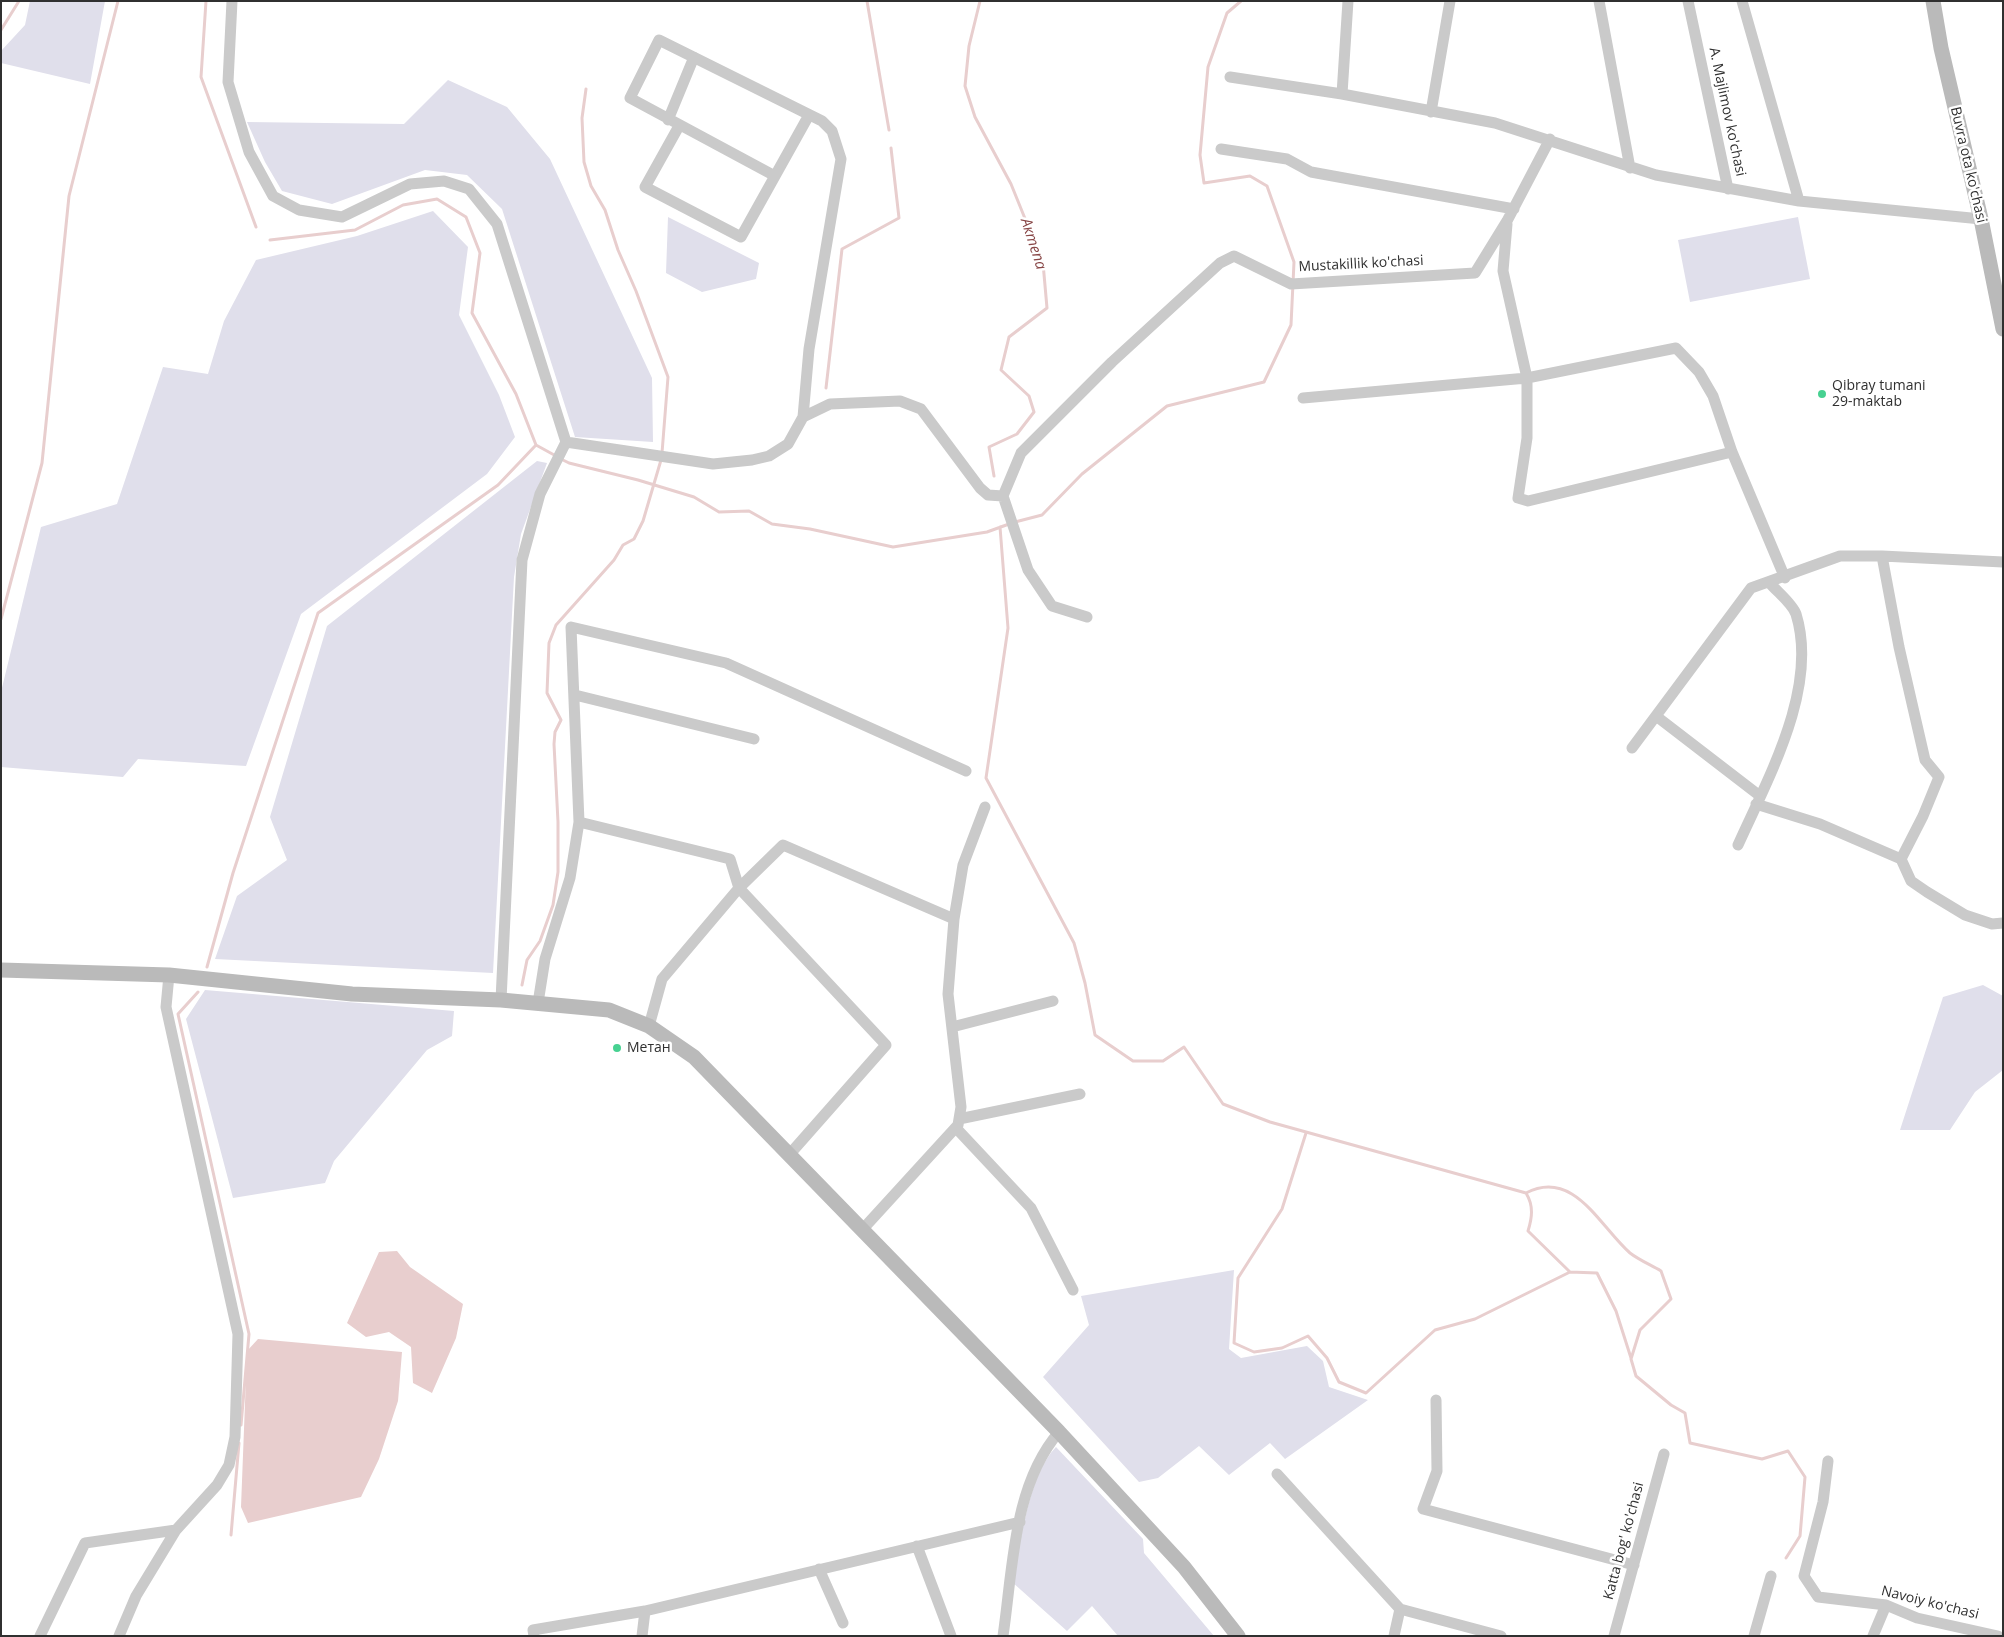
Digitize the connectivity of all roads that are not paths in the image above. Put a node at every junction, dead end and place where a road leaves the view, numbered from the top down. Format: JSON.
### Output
{"nodes":[{"id":1,"x":232,"y":1,"type":"edge"},
{"id":2,"x":1348,"y":1,"type":"edge"},
{"id":3,"x":1450,"y":1,"type":"edge"},
{"id":4,"x":1599,"y":1,"type":"edge"},
{"id":5,"x":1688,"y":1,"type":"edge"},
{"id":6,"x":1742,"y":1,"type":"edge"},
{"id":7,"x":1934,"y":1,"type":"edge"},
{"id":8,"x":694,"y":57,"type":"junction"},
{"id":9,"x":1230,"y":77,"type":"dead end"},
{"id":10,"x":1342,"y":94,"type":"junction"},
{"id":11,"x":1431,"y":112,"type":"junction"},
{"id":12,"x":810,"y":115,"type":"junction"},
{"id":13,"x":674,"y":123,"type":"junction"},
{"id":14,"x":1550,"y":139,"type":"junction"},
{"id":15,"x":1221,"y":149,"type":"dead end"},
{"id":16,"x":1630,"y":168,"type":"junction"},
{"id":17,"x":775,"y":176,"type":"junction"},
{"id":18,"x":1728,"y":189,"type":"junction"},
{"id":19,"x":1799,"y":201,"type":"junction"},
{"id":20,"x":1514,"y":209,"type":"junction"},
{"id":21,"x":1981,"y":219,"type":"junction"},
{"id":22,"x":1507,"y":221,"type":"junction"},
{"id":23,"x":2003,"y":329,"type":"edge"},
{"id":24,"x":1527,"y":378,"type":"junction"},
{"id":25,"x":1304,"y":398,"type":"dead end"},
{"id":26,"x":803,"y":417,"type":"junction"},
{"id":27,"x":566,"y":442,"type":"junction"},
{"id":28,"x":1732,"y":452,"type":"junction"},
{"id":29,"x":1003,"y":496,"type":"junction"},
{"id":30,"x":1882,"y":556,"type":"junction"},
{"id":31,"x":2003,"y":562,"type":"edge"},
{"id":32,"x":1785,"y":578,"type":"junction"},
{"id":33,"x":1769,"y":582,"type":"junction"},
{"id":34,"x":1087,"y":617,"type":"dead end"},
{"id":35,"x":575,"y":695,"type":"junction"},
{"id":36,"x":1656,"y":716,"type":"junction"},
{"id":37,"x":754,"y":739,"type":"dead end"},
{"id":38,"x":1632,"y":748,"type":"dead end"},
{"id":39,"x":966,"y":771,"type":"dead end"},
{"id":40,"x":1758,"y":800,"type":"junction"},
{"id":41,"x":985,"y":807,"type":"dead end"},
{"id":42,"x":579,"y":822,"type":"junction"},
{"id":43,"x":1738,"y":845,"type":"dead end"},
{"id":44,"x":1901,"y":859,"type":"junction"},
{"id":45,"x":739,"y":888,"type":"junction"},
{"id":46,"x":954,"y":919,"type":"junction"},
{"id":47,"x":2003,"y":923,"type":"edge"},
{"id":48,"x":1,"y":970,"type":"edge"},
{"id":49,"x":169,"y":975,"type":"junction"},
{"id":50,"x":501,"y":1000,"type":"junction"},
{"id":51,"x":1053,"y":1001,"type":"dead end"},
{"id":52,"x":538,"y":1003,"type":"junction"},
{"id":53,"x":649,"y":1026,"type":"junction"},
{"id":54,"x":952,"y":1027,"type":"junction"},
{"id":55,"x":1080,"y":1094,"type":"dead end"},
{"id":56,"x":958,"y":1124,"type":"junction"},
{"id":57,"x":789,"y":1155,"type":"junction"},
{"id":58,"x":862,"y":1230,"type":"junction"},
{"id":59,"x":1073,"y":1290,"type":"dead end"},
{"id":60,"x":1436,"y":1400,"type":"dead end"},
{"id":61,"x":1059,"y":1432,"type":"junction"},
{"id":62,"x":1664,"y":1454,"type":"dead end"},
{"id":63,"x":1828,"y":1461,"type":"dead end"},
{"id":64,"x":1277,"y":1474,"type":"dead end"},
{"id":65,"x":1020,"y":1522,"type":"junction"},
{"id":66,"x":176,"y":1530,"type":"junction"},
{"id":67,"x":917,"y":1546,"type":"junction"},
{"id":68,"x":1634,"y":1565,"type":"junction"},
{"id":69,"x":819,"y":1569,"type":"junction"},
{"id":70,"x":1771,"y":1576,"type":"dead end"},
{"id":71,"x":1886,"y":1605,"type":"junction"},
{"id":72,"x":1400,"y":1609,"type":"junction"},
{"id":73,"x":645,"y":1612,"type":"junction"},
{"id":74,"x":843,"y":1623,"type":"dead end"},
{"id":75,"x":40,"y":1636,"type":"edge"},
{"id":76,"x":119,"y":1636,"type":"edge"},
{"id":77,"x":534,"y":1636,"type":"edge"},
{"id":78,"x":642,"y":1636,"type":"edge"},
{"id":79,"x":950,"y":1636,"type":"edge"},
{"id":80,"x":1003,"y":1636,"type":"edge"},
{"id":81,"x":1238,"y":1636,"type":"edge"},
{"id":82,"x":1394,"y":1636,"type":"edge"},
{"id":83,"x":1501,"y":1636,"type":"edge"},
{"id":84,"x":1614,"y":1636,"type":"edge"},
{"id":85,"x":1754,"y":1636,"type":"edge"},
{"id":86,"x":1873,"y":1636,"type":"edge"},
{"id":87,"x":1998,"y":1636,"type":"edge"}],
"edges":[{"from":1,"to":27,"type":"street"},
{"from":2,"to":10,"type":"street"},
{"from":3,"to":11,"type":"street"},
{"from":4,"to":16,"type":"street"},
{"from":5,"to":18,"type":"street","name":"A. Majlimov ko'chasi"},
{"from":6,"to":19,"type":"street"},
{"from":7,"to":21,"type":"main road","name":"Buvra ota ko'chasi"},
{"from":8,"to":12,"type":"street"},
{"from":8,"to":13,"type":"street"},
{"from":8,"to":13,"type":"street"},
{"from":9,"to":10,"type":"street"},
{"from":10,"to":11,"type":"street"},
{"from":11,"to":14,"type":"street"},
{"from":12,"to":17,"type":"street"},
{"from":12,"to":26,"type":"street"},
{"from":13,"to":17,"type":"street"},
{"from":13,"to":17,"type":"street"},
{"from":14,"to":16,"type":"street"},
{"from":14,"to":20,"type":"street","name":"Mustakillik ko'chasi"},
{"from":15,"to":20,"type":"street"},
{"from":16,"to":18,"type":"street"},
{"from":18,"to":19,"type":"street","name":"A. Majlimov ko'chasi"},
{"from":19,"to":21,"type":"street","name":"A. Majlimov ko'chasi"},
{"from":20,"to":22,"type":"street","name":"Mustakillik ko'chasi"},
{"from":21,"to":23,"type":"main road","name":"Buvra ota ko'chasi"},
{"from":22,"to":24,"type":"street"},
{"from":22,"to":29,"type":"street","name":"Mustakillik ko'chasi"},
{"from":24,"to":25,"type":"street"},
{"from":24,"to":28,"type":"street"},
{"from":24,"to":28,"type":"street"},
{"from":26,"to":27,"type":"street"},
{"from":26,"to":29,"type":"street"},
{"from":27,"to":50,"type":"street"},
{"from":28,"to":32,"type":"street"},
{"from":29,"to":34,"type":"street"},
{"from":30,"to":31,"type":"street"},
{"from":30,"to":32,"type":"street"},
{"from":30,"to":44,"type":"street"},
{"from":32,"to":33,"type":"street"},
{"from":33,"to":36,"type":"street"},
{"from":33,"to":40,"type":"street"},
{"from":35,"to":37,"type":"street"},
{"from":35,"to":39,"type":"street"},
{"from":35,"to":42,"type":"street"},
{"from":36,"to":38,"type":"street"},
{"from":36,"to":40,"type":"street"},
{"from":40,"to":43,"type":"street"},
{"from":40,"to":44,"type":"street"},
{"from":41,"to":46,"type":"street"},
{"from":42,"to":45,"type":"street"},
{"from":42,"to":52,"type":"street"},
{"from":44,"to":47,"type":"street"},
{"from":45,"to":46,"type":"street"},
{"from":45,"to":53,"type":"street"},
{"from":45,"to":57,"type":"street"},
{"from":46,"to":54,"type":"street"},
{"from":48,"to":49,"type":"main road"},
{"from":49,"to":50,"type":"main road"},
{"from":49,"to":66,"type":"street"},
{"from":50,"to":52,"type":"main road"},
{"from":51,"to":54,"type":"street"},
{"from":52,"to":53,"type":"main road"},
{"from":53,"to":57,"type":"main road"},
{"from":54,"to":56,"type":"street"},
{"from":55,"to":56,"type":"street"},
{"from":56,"to":58,"type":"street"},
{"from":56,"to":59,"type":"street"},
{"from":57,"to":58,"type":"main road"},
{"from":58,"to":61,"type":"main road"},
{"from":60,"to":68,"type":"street"},
{"from":61,"to":65,"type":"street"},
{"from":61,"to":81,"type":"main road"},
{"from":62,"to":68,"type":"street","name":"Katta bog' ko'chasi"},
{"from":63,"to":71,"type":"street","name":"Navoiy ko'chasi"},
{"from":64,"to":72,"type":"street"},
{"from":65,"to":67,"type":"street"},
{"from":65,"to":80,"type":"street"},
{"from":66,"to":75,"type":"street"},
{"from":66,"to":76,"type":"street"},
{"from":67,"to":69,"type":"street"},
{"from":67,"to":79,"type":"street"},
{"from":68,"to":84,"type":"street","name":"Katta bog' ko'chasi"},
{"from":69,"to":73,"type":"street"},
{"from":69,"to":74,"type":"street"},
{"from":70,"to":85,"type":"street"},
{"from":71,"to":86,"type":"street"},
{"from":71,"to":87,"type":"street","name":"Navoiy ko'chasi"},
{"from":72,"to":82,"type":"street"},
{"from":72,"to":83,"type":"street"},
{"from":73,"to":77,"type":"street"},
{"from":73,"to":78,"type":"street"}]}
